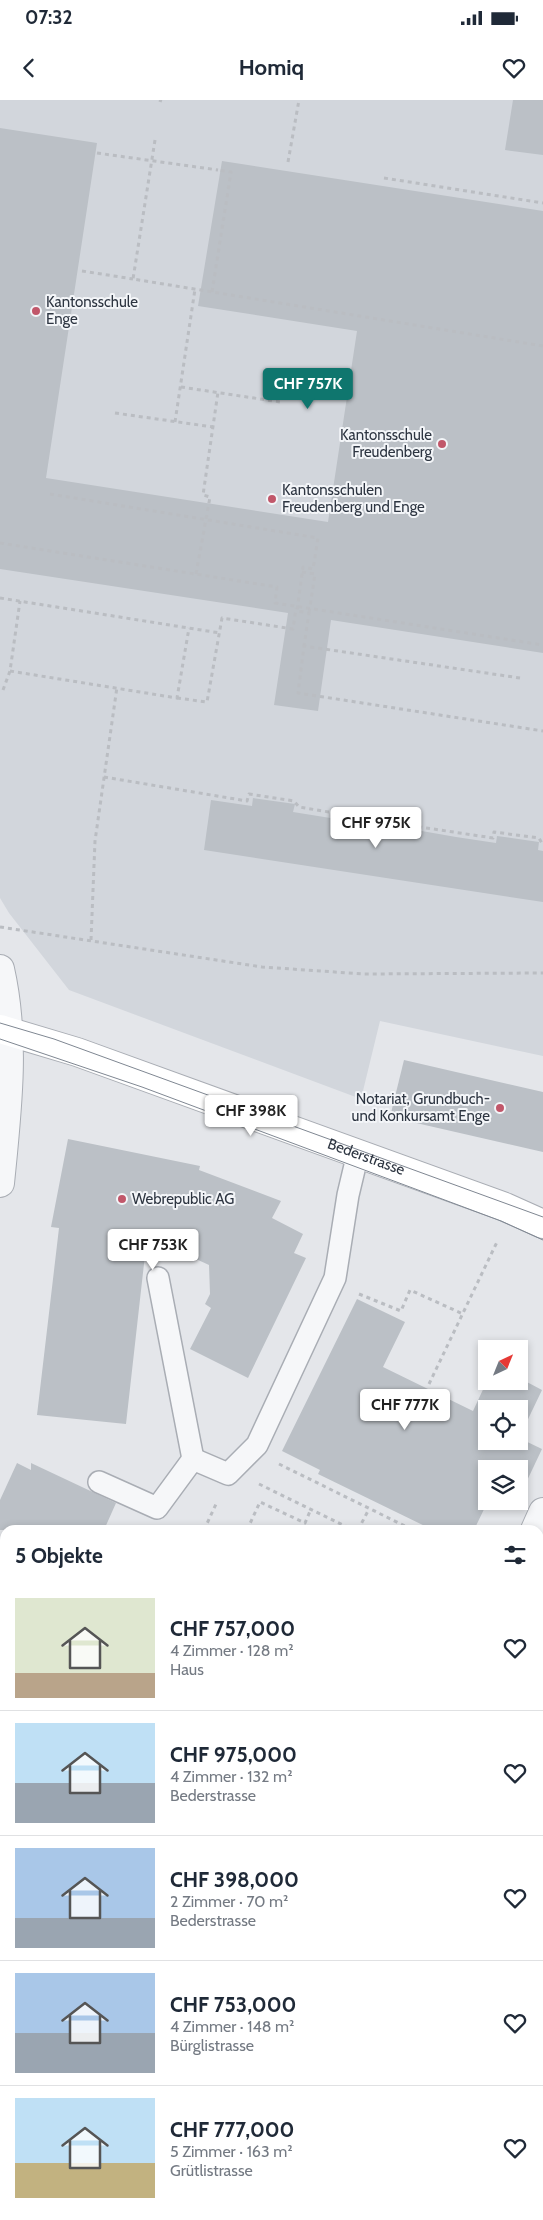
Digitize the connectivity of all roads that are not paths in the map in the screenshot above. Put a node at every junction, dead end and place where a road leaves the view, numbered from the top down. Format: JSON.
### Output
{"nodes":[{"id":1,"x":0,"y":969,"type":"edge"},
{"id":2,"x":4,"y":1030,"type":"edge"},
{"id":3,"x":358,"y":1153,"type":"junction"},
{"id":4,"x":0,"y":1183,"type":"edge"},
{"id":5,"x":505,"y":1207,"type":"junction"},
{"id":6,"x":543,"y":1210,"type":"edge"},
{"id":7,"x":543,"y":1224,"type":"edge"},
{"id":8,"x":158,"y":1278,"type":"dead end"},
{"id":9,"x":194,"y":1459,"type":"junction"},
{"id":10,"x":100,"y":1482,"type":"dead end"},
{"id":11,"x":543,"y":1512,"type":"edge"},
{"id":12,"x":537,"y":1525,"type":"edge"}],
"edges":[{"from":1,"to":2,"type":"street"},
{"from":2,"to":3,"type":"main road","name":"Bederstrasse"},
{"from":2,"to":4,"type":"street"},
{"from":3,"to":5,"type":"main road","name":"Bederstrasse"},
{"from":3,"to":9,"type":"lane"},
{"from":5,"to":6,"type":"main road","name":"Bederstrasse"},
{"from":5,"to":7,"type":"main road","name":"Bederstrasse"},
{"from":8,"to":9,"type":"lane"},
{"from":9,"to":10,"type":"lane"},
{"from":11,"to":12,"type":"street"}]}
